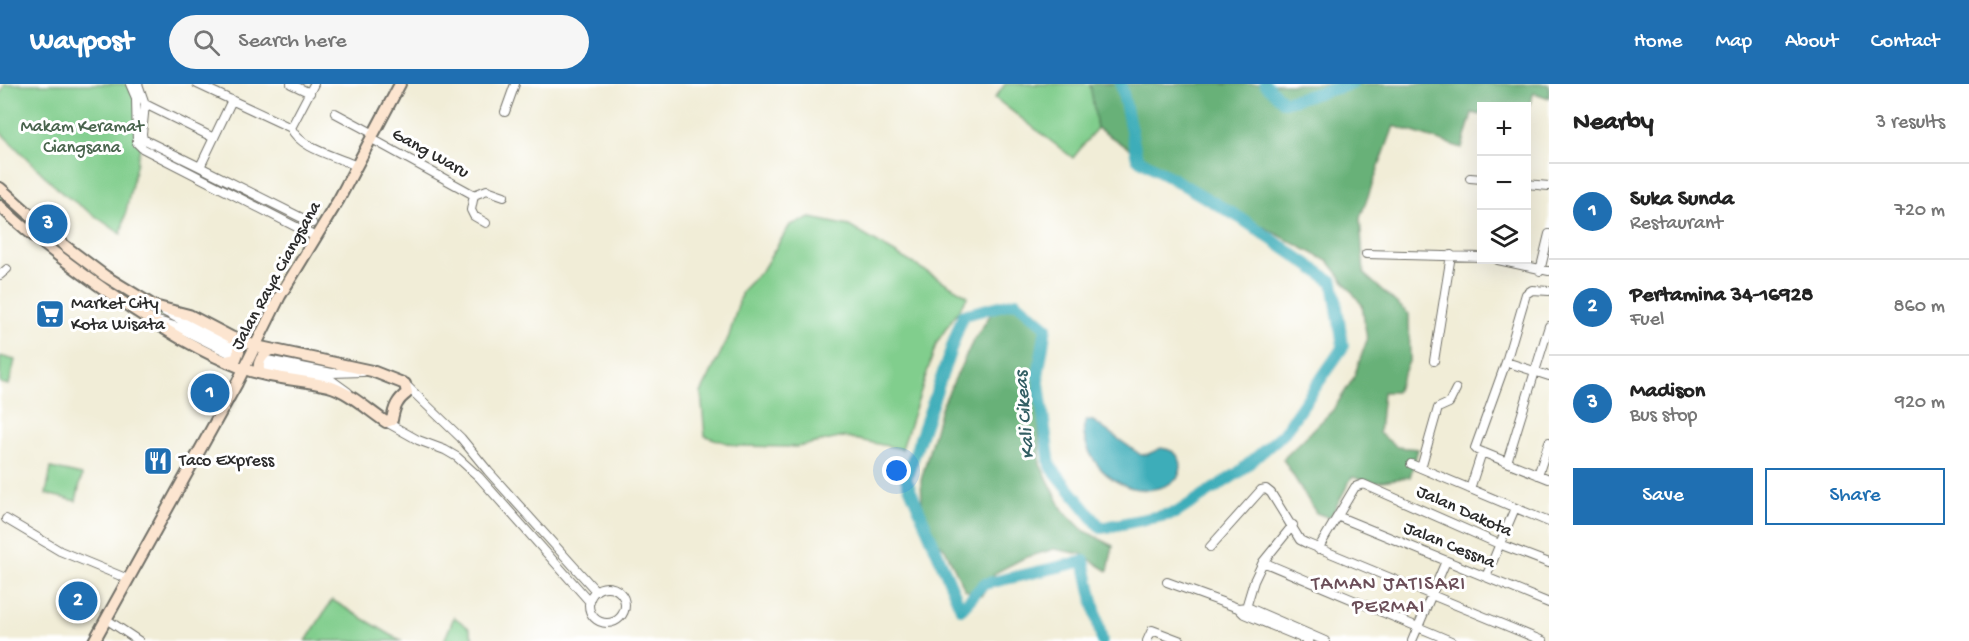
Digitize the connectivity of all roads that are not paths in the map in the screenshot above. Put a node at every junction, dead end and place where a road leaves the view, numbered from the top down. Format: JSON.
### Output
{"nodes":[{"id":1,"x":130,"y":84,"type":"edge"},
{"id":2,"x":138,"y":84,"type":"edge"},
{"id":3,"x":197,"y":84,"type":"edge"},
{"id":4,"x":291,"y":84,"type":"edge"},
{"id":5,"x":314,"y":84,"type":"edge"},
{"id":6,"x":400,"y":84,"type":"edge"},
{"id":7,"x":515,"y":84,"type":"edge"},
{"id":8,"x":310,"y":93,"type":"junction"},
{"id":9,"x":232,"y":100,"type":"junction"},
{"id":10,"x":146,"y":104,"type":"junction"},
{"id":11,"x":505,"y":112,"type":"dead end"},
{"id":12,"x":335,"y":113,"type":"dead end"},
{"id":13,"x":291,"y":128,"type":"junction"},
{"id":14,"x":373,"y":136,"type":"junction"},
{"id":15,"x":214,"y":138,"type":"junction"},
{"id":16,"x":352,"y":164,"type":"dead end"},
{"id":17,"x":200,"y":167,"type":"junction"},
{"id":18,"x":1470,"y":178,"type":"dead end"},
{"id":19,"x":1477,"y":179,"type":"edge"},
{"id":20,"x":1531,"y":184,"type":"edge"},
{"id":21,"x":1549,"y":186,"type":"edge"},
{"id":22,"x":0,"y":188,"type":"edge"},
{"id":23,"x":474,"y":195,"type":"junction"},
{"id":24,"x":504,"y":196,"type":"dead end"},
{"id":25,"x":0,"y":206,"type":"edge"},
{"id":26,"x":312,"y":223,"type":"dead end"},
{"id":27,"x":486,"y":223,"type":"dead end"},
{"id":28,"x":1549,"y":234,"type":"edge"},
{"id":29,"x":316,"y":237,"type":"junction"},
{"id":30,"x":1366,"y":254,"type":"dead end"},
{"id":31,"x":1451,"y":255,"type":"junction"},
{"id":32,"x":1477,"y":257,"type":"edge"},
{"id":33,"x":1513,"y":264,"type":"edge"},
{"id":34,"x":7,"y":269,"type":"dead end"},
{"id":35,"x":1540,"y":271,"type":"junction"},
{"id":36,"x":1549,"y":272,"type":"edge"},
{"id":37,"x":0,"y":275,"type":"edge"},
{"id":38,"x":1549,"y":291,"type":"edge"},
{"id":39,"x":1549,"y":326,"type":"edge"},
{"id":40,"x":256,"y":346,"type":"junction"},
{"id":41,"x":232,"y":351,"type":"junction"},
{"id":42,"x":1434,"y":361,"type":"dead end"},
{"id":43,"x":266,"y":362,"type":"junction"},
{"id":44,"x":1506,"y":362,"type":"junction"},
{"id":45,"x":244,"y":369,"type":"junction"},
{"id":46,"x":1535,"y":372,"type":"junction"},
{"id":47,"x":1549,"y":376,"type":"edge"},
{"id":48,"x":1456,"y":389,"type":"dead end"},
{"id":49,"x":410,"y":391,"type":"junction"},
{"id":50,"x":389,"y":421,"type":"junction"},
{"id":51,"x":1549,"y":442,"type":"edge"},
{"id":52,"x":1480,"y":451,"type":"junction"},
{"id":53,"x":1507,"y":462,"type":"junction"},
{"id":54,"x":1411,"y":464,"type":"dead end"},
{"id":55,"x":1421,"y":468,"type":"junction"},
{"id":56,"x":1538,"y":475,"type":"junction"},
{"id":57,"x":1549,"y":479,"type":"edge"},
{"id":58,"x":1470,"y":489,"type":"junction"},
{"id":59,"x":1515,"y":508,"type":"junction"},
{"id":60,"x":1337,"y":516,"type":"junction"},
{"id":61,"x":6,"y":519,"type":"dead end"},
{"id":62,"x":1549,"y":522,"type":"edge"},
{"id":63,"x":1293,"y":525,"type":"junction"},
{"id":64,"x":1499,"y":544,"type":"junction"},
{"id":65,"x":1210,"y":547,"type":"dead end"},
{"id":66,"x":1318,"y":549,"type":"junction"},
{"id":67,"x":1446,"y":561,"type":"junction"},
{"id":68,"x":1263,"y":562,"type":"junction"},
{"id":69,"x":1549,"y":564,"type":"edge"},
{"id":70,"x":1486,"y":577,"type":"junction"},
{"id":71,"x":128,"y":579,"type":"junction"},
{"id":72,"x":1167,"y":582,"type":"dead end"},
{"id":73,"x":596,"y":591,"type":"junction"},
{"id":74,"x":1431,"y":595,"type":"junction"},
{"id":75,"x":590,"y":602,"type":"junction"},
{"id":76,"x":1549,"y":603,"type":"edge"},
{"id":77,"x":1243,"y":609,"type":"junction"},
{"id":78,"x":106,"y":619,"type":"junction"},
{"id":79,"x":1417,"y":627,"type":"junction"},
{"id":80,"x":94,"y":641,"type":"edge"},
{"id":81,"x":140,"y":641,"type":"edge"},
{"id":82,"x":1147,"y":641,"type":"edge"},
{"id":83,"x":1181,"y":641,"type":"edge"},
{"id":84,"x":1309,"y":641,"type":"edge"},
{"id":85,"x":1323,"y":641,"type":"edge"},
{"id":86,"x":1412,"y":641,"type":"edge"},
{"id":87,"x":1451,"y":641,"type":"edge"},
{"id":88,"x":1543,"y":641,"type":"edge"}],
"edges":[{"from":1,"to":29,"type":"street"},
{"from":2,"to":10,"type":"street"},
{"from":3,"to":9,"type":"street"},
{"from":4,"to":8,"type":"street"},
{"from":5,"to":8,"type":"street"},
{"from":6,"to":14,"type":"street","name":"Jalan Raya Ciangsana"},
{"from":7,"to":11,"type":"street"},
{"from":8,"to":13,"type":"street"},
{"from":9,"to":13,"type":"street"},
{"from":9,"to":15,"type":"street"},
{"from":10,"to":15,"type":"street"},
{"from":10,"to":17,"type":"street"},
{"from":12,"to":14,"type":"street","name":"Gang Waru"},
{"from":13,"to":16,"type":"street"},
{"from":14,"to":23,"type":"street","name":"Gang Waru"},
{"from":14,"to":29,"type":"street","name":"Jalan Raya Ciangsana"},
{"from":15,"to":17,"type":"street"},
{"from":17,"to":26,"type":"street"},
{"from":18,"to":19,"type":"street"},
{"from":20,"to":21,"type":"street"},
{"from":22,"to":41,"type":"street"},
{"from":23,"to":24,"type":"street","name":"Gang Waru"},
{"from":23,"to":27,"type":"street","name":"Gang Waru"},
{"from":25,"to":41,"type":"street"},
{"from":28,"to":35,"type":"street"},
{"from":29,"to":40,"type":"street","name":"Jalan Raya Ciangsana"},
{"from":30,"to":31,"type":"street"},
{"from":31,"to":32,"type":"street"},
{"from":31,"to":42,"type":"street"},
{"from":33,"to":35,"type":"street"},
{"from":34,"to":37,"type":"street"},
{"from":35,"to":36,"type":"street"},
{"from":38,"to":44,"type":"street"},
{"from":39,"to":46,"type":"street"},
{"from":40,"to":41,"type":"street"},
{"from":40,"to":43,"type":"street"},
{"from":40,"to":45,"type":"street","name":"Jalan Raya Ciangsana"},
{"from":41,"to":45,"type":"street"},
{"from":43,"to":45,"type":"street"},
{"from":43,"to":49,"type":"street"},
{"from":43,"to":50,"type":"street"},
{"from":44,"to":46,"type":"street"},
{"from":44,"to":52,"type":"street"},
{"from":45,"to":71,"type":"street","name":"Jalan Raya Ciangsana"},
{"from":46,"to":47,"type":"street"},
{"from":46,"to":53,"type":"street"},
{"from":48,"to":55,"type":"street"},
{"from":49,"to":50,"type":"street"},
{"from":49,"to":73,"type":"street"},
{"from":50,"to":75,"type":"street"},
{"from":51,"to":56,"type":"street"},
{"from":52,"to":53,"type":"street"},
{"from":52,"to":58,"type":"street"},
{"from":53,"to":56,"type":"street"},
{"from":54,"to":55,"type":"street"},
{"from":55,"to":58,"type":"street"},
{"from":56,"to":57,"type":"street"},
{"from":58,"to":59,"type":"street"},
{"from":59,"to":62,"type":"street"},
{"from":59,"to":64,"type":"street"},
{"from":60,"to":64,"type":"street","name":"Jalan Dakota"},
{"from":60,"to":66,"type":"street"},
{"from":60,"to":67,"type":"street","name":"Jalan Cessna"},
{"from":61,"to":71,"type":"street"},
{"from":63,"to":65,"type":"street"},
{"from":63,"to":66,"type":"street"},
{"from":63,"to":68,"type":"street"},
{"from":64,"to":69,"type":"street","name":"Jalan Dakota"},
{"from":64,"to":70,"type":"street"},
{"from":66,"to":74,"type":"street"},
{"from":67,"to":70,"type":"street","name":"Jalan Cessna"},
{"from":67,"to":74,"type":"street"},
{"from":68,"to":77,"type":"street"},
{"from":68,"to":79,"type":"street"},
{"from":70,"to":76,"type":"street","name":"Jalan Cessna"},
{"from":71,"to":78,"type":"street","name":"Jalan Raya Ciangsana"},
{"from":72,"to":77,"type":"street"},
{"from":73,"to":75,"type":"street"},
{"from":73,"to":75,"type":"street"},
{"from":74,"to":79,"type":"street"},
{"from":74,"to":88,"type":"street"},
{"from":77,"to":84,"type":"street"},
{"from":77,"to":85,"type":"street"},
{"from":78,"to":80,"type":"street","name":"Jalan Raya Ciangsana"},
{"from":78,"to":81,"type":"street"},
{"from":79,"to":86,"type":"street"},
{"from":79,"to":87,"type":"street"},
{"from":82,"to":83,"type":"street"}]}
